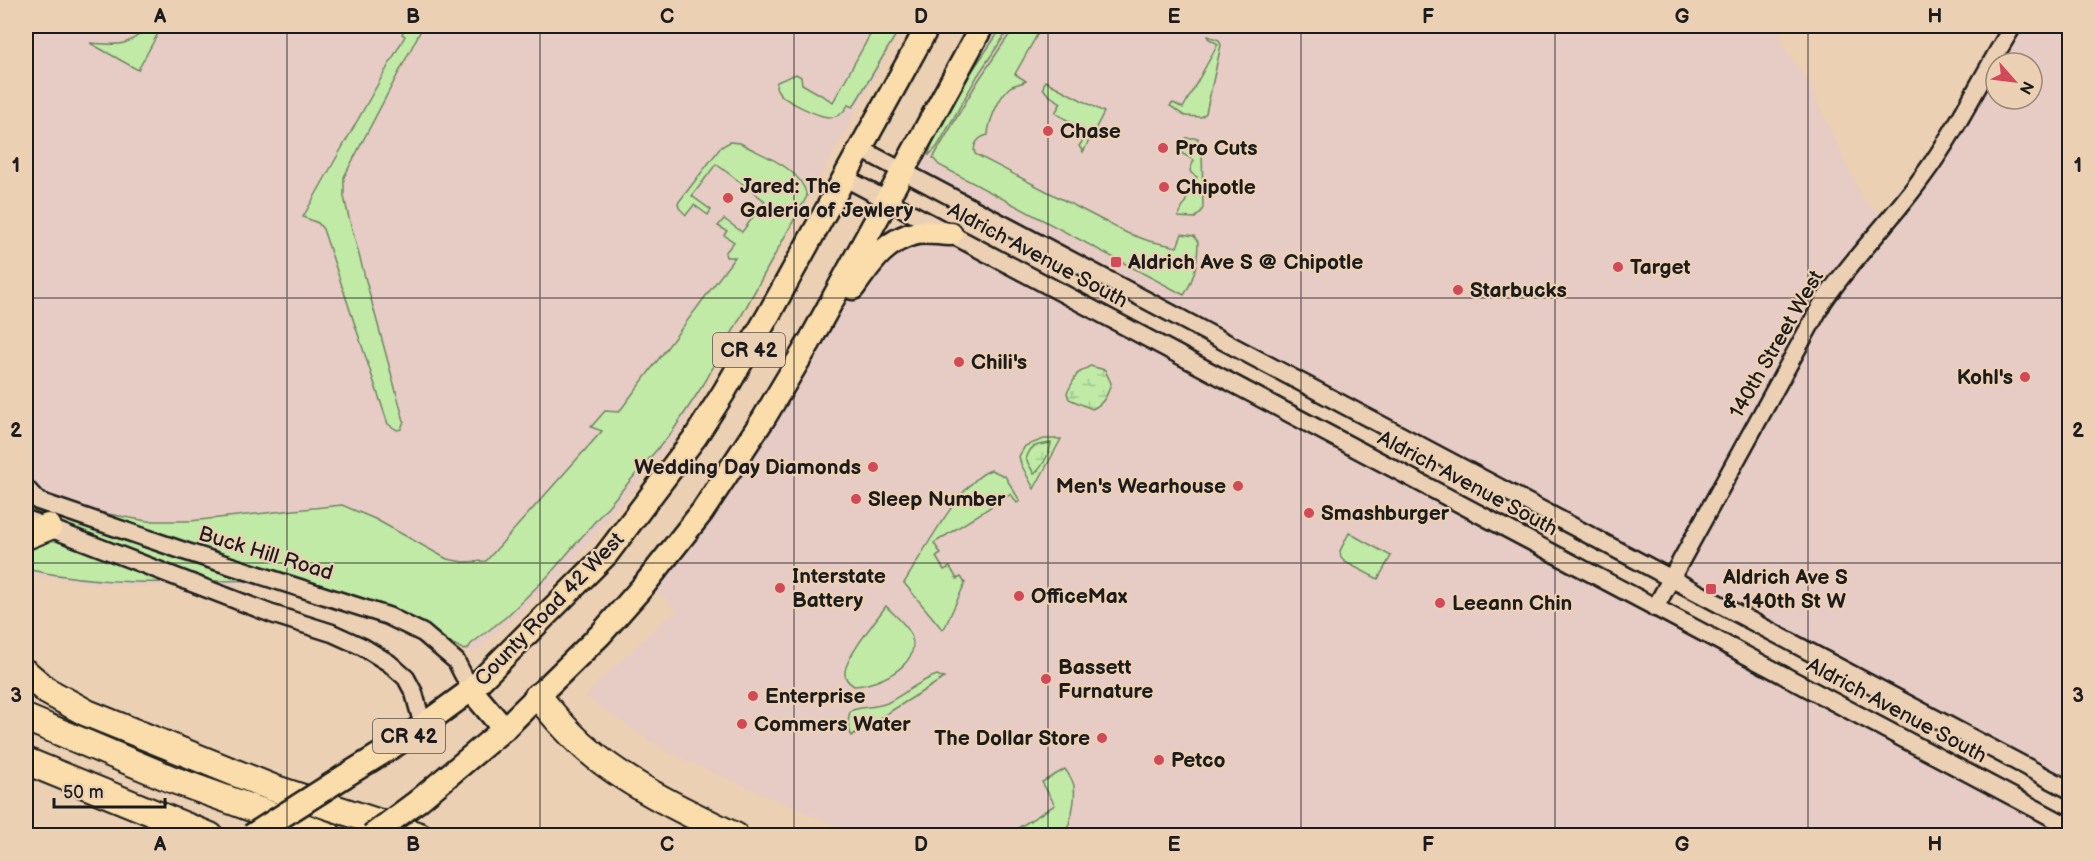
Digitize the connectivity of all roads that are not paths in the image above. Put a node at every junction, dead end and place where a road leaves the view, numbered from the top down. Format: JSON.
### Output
{"nodes":[{"id":1,"x":928,"y":26,"type":"edge"},
{"id":2,"x":982,"y":26,"type":"edge"},
{"id":3,"x":2013,"y":26,"type":"edge"},
{"id":4,"x":861,"y":148,"type":"junction"},
{"id":5,"x":903,"y":171,"type":"junction"},
{"id":6,"x":845,"y":178,"type":"junction"},
{"id":7,"x":887,"y":200,"type":"junction"},
{"id":8,"x":951,"y":234,"type":"junction"},
{"id":9,"x":764,"y":418,"type":"junction"},
{"id":10,"x":26,"y":488,"type":"edge"},
{"id":11,"x":33,"y":527,"type":"edge"},
{"id":12,"x":1671,"y":580,"type":"junction"},
{"id":13,"x":1655,"y":608,"type":"junction"},
{"id":14,"x":26,"y":673,"type":"edge"},
{"id":15,"x":471,"y":690,"type":"junction"},
{"id":16,"x":538,"y":696,"type":"junction"},
{"id":17,"x":26,"y":718,"type":"edge"},
{"id":18,"x":423,"y":726,"type":"junction"},
{"id":19,"x":504,"y":729,"type":"junction"},
{"id":20,"x":26,"y":761,"type":"edge"},
{"id":21,"x":2070,"y":790,"type":"edge"},
{"id":22,"x":2070,"y":827,"type":"edge"},
{"id":23,"x":210,"y":836,"type":"edge"},
{"id":24,"x":251,"y":836,"type":"edge"},
{"id":25,"x":329,"y":836,"type":"edge"},
{"id":26,"x":371,"y":836,"type":"edge"},
{"id":27,"x":420,"y":836,"type":"edge"},
{"id":28,"x":735,"y":836,"type":"edge"}],
"edges":[{"from":1,"to":4,"type":"highway","name":"County Road 42 West","number":"CR 42"},
{"from":2,"to":5,"type":"highway","number":"CR 42"},
{"from":3,"to":12,"type":"street","name":"140th Street West"},
{"from":4,"to":5,"type":"street","name":"Aldrich Avenue South"},
{"from":4,"to":6,"type":"highway","name":"County Road 42 West","number":"CR 42"},
{"from":5,"to":7,"type":"highway","number":"CR 42"},
{"from":5,"to":12,"type":"street","name":"Aldrich Avenue South"},
{"from":6,"to":7,"type":"street","name":"Aldrich Avenue South"},
{"from":6,"to":15,"type":"highway","name":"County Road 42 West","number":"CR 42"},
{"from":7,"to":8,"type":"street","name":"Aldrich Avenue South"},
{"from":7,"to":9,"type":"highway","number":"CR 42"},
{"from":8,"to":9,"type":"highway"},
{"from":8,"to":13,"type":"street","name":"Aldrich Avenue South"},
{"from":9,"to":16,"type":"highway","number":"CR 42"},
{"from":10,"to":15,"type":"street","name":"Buck Hill Road"},
{"from":11,"to":18,"type":"street"},
{"from":12,"to":13,"type":"street","name":"140th Street West"},
{"from":12,"to":21,"type":"street","name":"Aldrich Avenue South"},
{"from":13,"to":22,"type":"street","name":"Aldrich Avenue South"},
{"from":14,"to":27,"type":"highway"},
{"from":15,"to":18,"type":"highway","name":"County Road 42 West","number":"CR 42"},
{"from":15,"to":19,"type":"highway"},
{"from":16,"to":19,"type":"highway","number":"CR 42"},
{"from":16,"to":28,"type":"highway"},
{"from":17,"to":25,"type":"highway"},
{"from":18,"to":24,"type":"highway","name":"County Road 42 West","number":"CR 42","bridge":true},
{"from":19,"to":26,"type":"highway","number":"CR 42","bridge":true},
{"from":20,"to":23,"type":"highway"}]}
